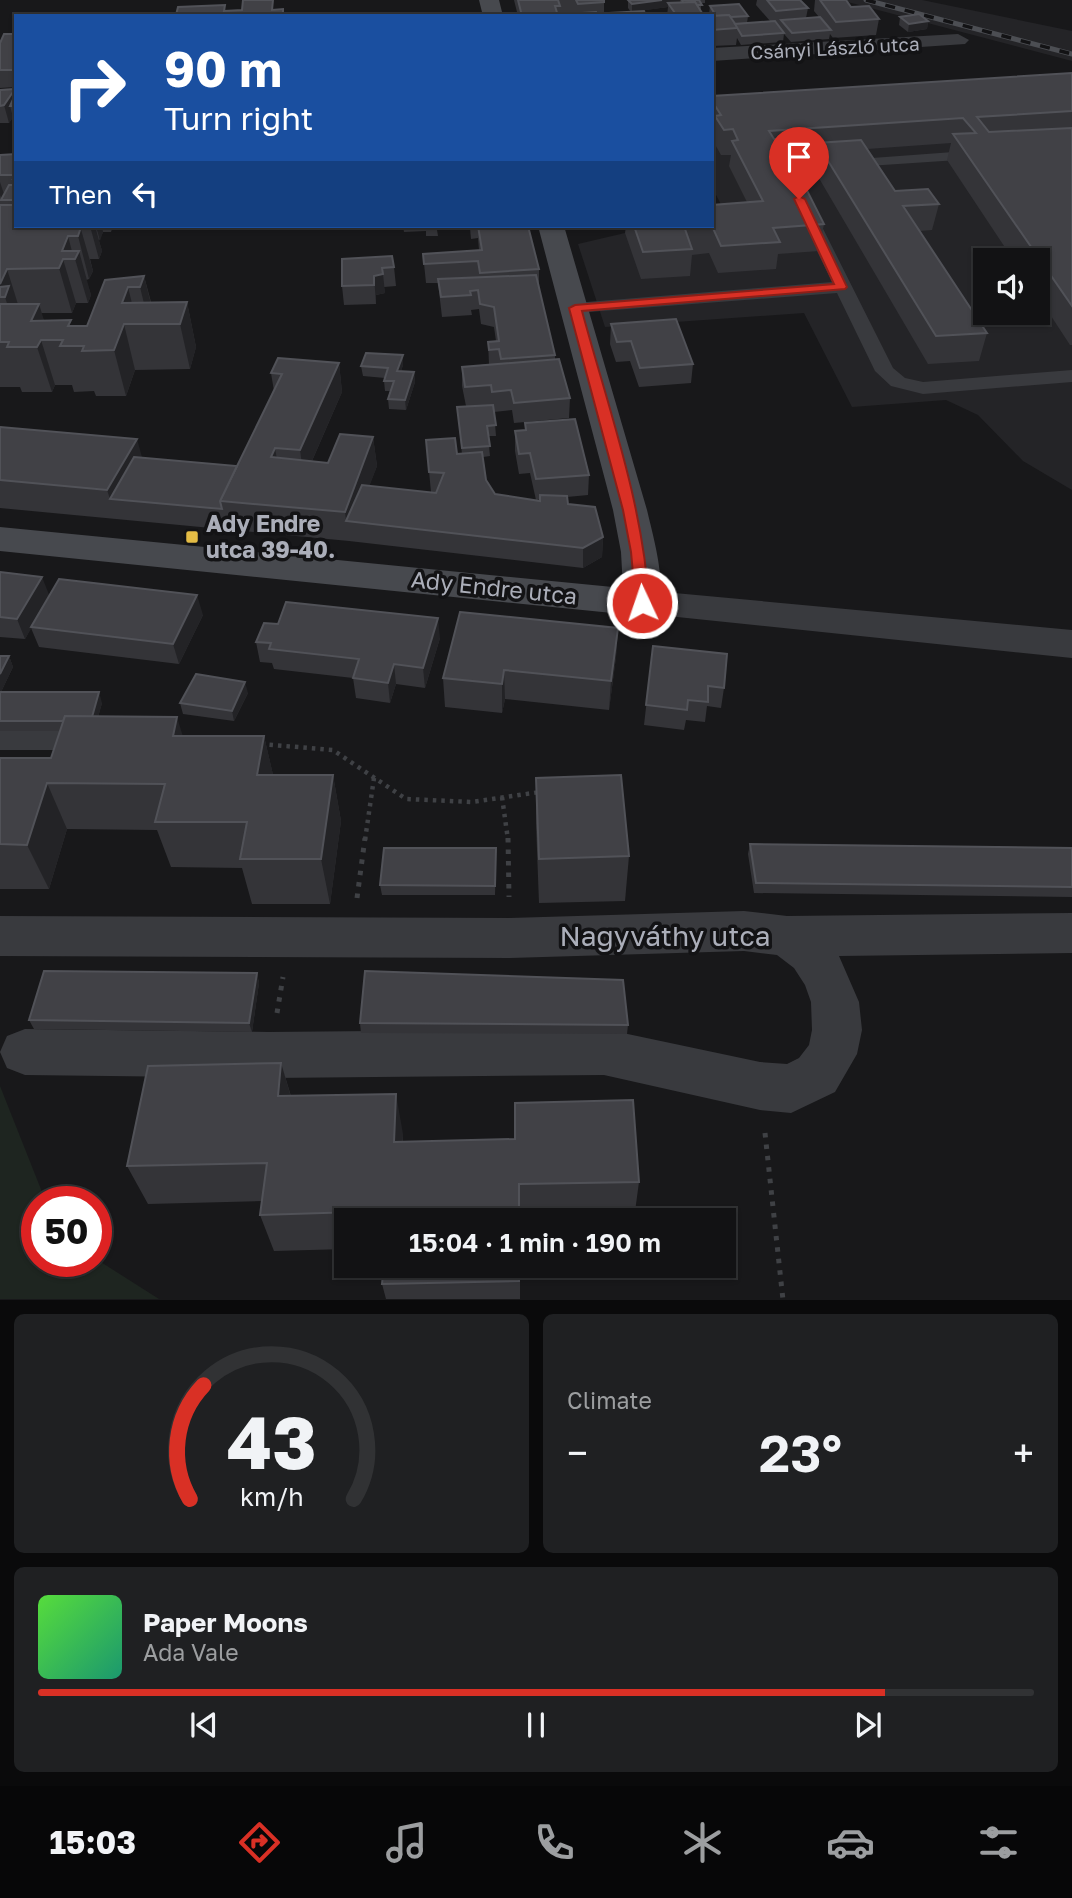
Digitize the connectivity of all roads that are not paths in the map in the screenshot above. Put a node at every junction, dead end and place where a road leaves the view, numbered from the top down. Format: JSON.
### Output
{"nodes":[{"id":1,"x":958,"y":40,"type":"dead end"},
{"id":2,"x":714,"y":55,"type":"edge"},
{"id":3,"x":967,"y":156,"type":"edge"},
{"id":4,"x":552,"y":228,"type":"edge"},
{"id":5,"x":841,"y":287,"type":"junction"},
{"id":6,"x":575,"y":308,"type":"junction"},
{"id":7,"x":1072,"y":376,"type":"edge"},
{"id":8,"x":0,"y":539,"type":"edge"},
{"id":9,"x":642,"y":603,"type":"junction"},
{"id":10,"x":1072,"y":644,"type":"edge"},
{"id":11,"x":0,"y":740,"type":"edge"},
{"id":12,"x":63,"y":740,"type":"edge"},
{"id":13,"x":1072,"y":933,"type":"edge"},
{"id":14,"x":0,"y":936,"type":"edge"},
{"id":15,"x":787,"y":936,"type":"junction"},
{"id":16,"x":25,"y":1052,"type":"dead end"}],
"edges":[{"from":1,"to":2,"type":"street","name":"Csányi László utca"},
{"from":3,"to":5,"type":"lane"},
{"from":4,"to":6,"type":"main road"},
{"from":5,"to":6,"type":"lane"},
{"from":5,"to":7,"type":"lane"},
{"from":6,"to":9,"type":"main road"},
{"from":8,"to":9,"type":"main road","name":"Ady Endre utca"},
{"from":9,"to":10,"type":"street","name":"Ady Endre utca"},
{"from":11,"to":12,"type":"lane"},
{"from":13,"to":15,"type":"street"},
{"from":14,"to":15,"type":"street","name":"Nagyváthy utca"},
{"from":15,"to":16,"type":"street","name":"Nagyváthy utca"}]}
